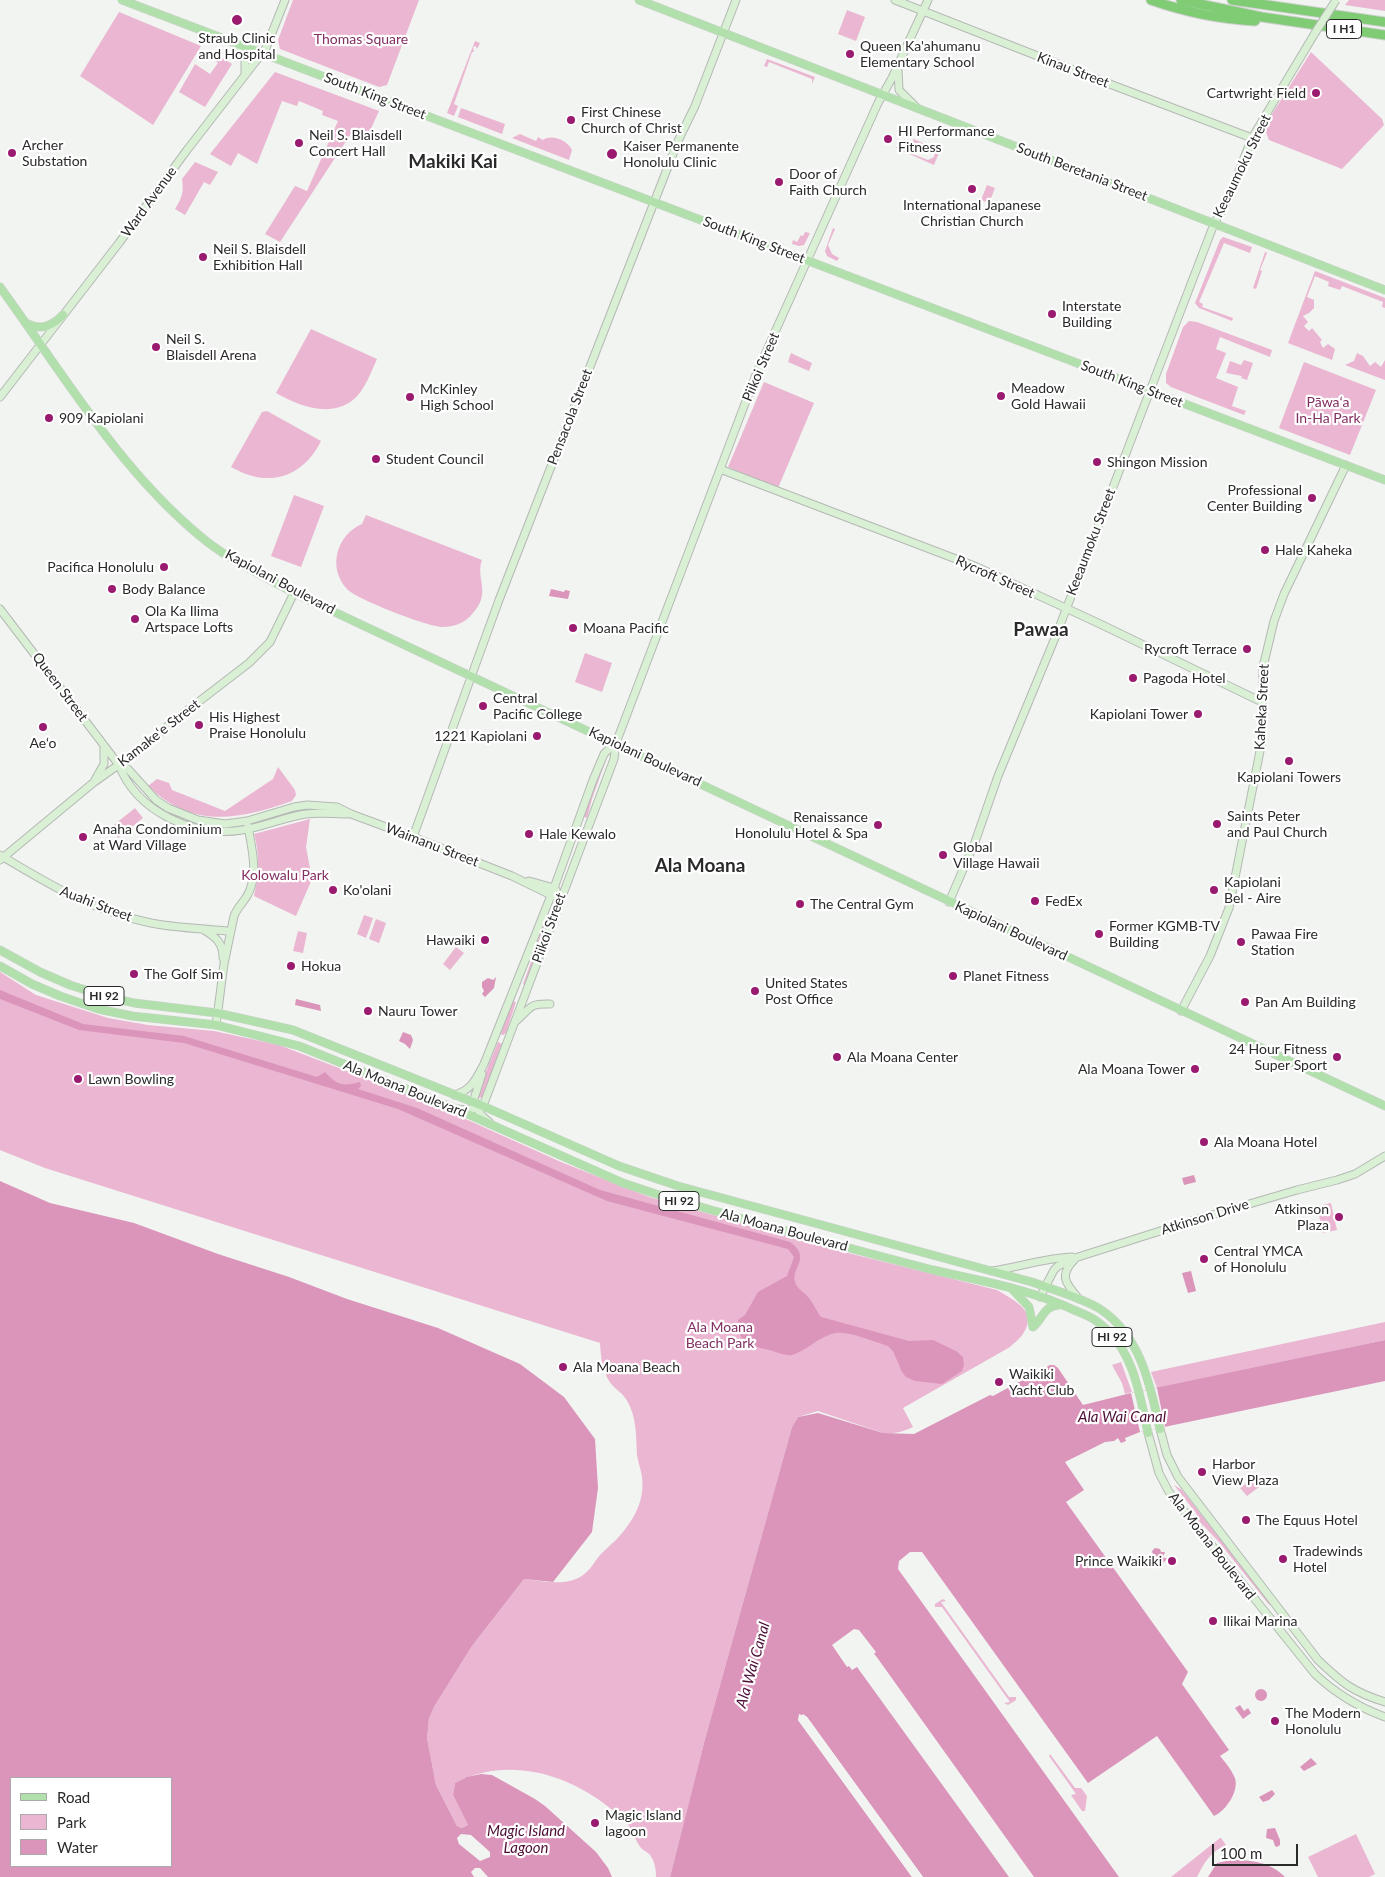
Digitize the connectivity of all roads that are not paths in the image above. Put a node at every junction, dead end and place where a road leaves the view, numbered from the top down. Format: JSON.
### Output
{"nodes":[{"id":1,"x":122,"y":0,"type":"edge"},
{"id":2,"x":285,"y":0,"type":"edge"},
{"id":3,"x":639,"y":0,"type":"edge"},
{"id":4,"x":736,"y":0,"type":"edge"},
{"id":5,"x":895,"y":0,"type":"edge"},
{"id":6,"x":928,"y":0,"type":"edge"},
{"id":7,"x":1151,"y":0,"type":"edge"},
{"id":8,"x":1181,"y":0,"type":"edge"},
{"id":9,"x":1232,"y":0,"type":"edge"},
{"id":10,"x":1274,"y":0,"type":"edge"},
{"id":11,"x":1336,"y":0,"type":"edge"},
{"id":12,"x":1290,"y":8,"type":"junction"},
{"id":13,"x":923,"y":11,"type":"junction"},
{"id":14,"x":1385,"y":22,"type":"edge"},
{"id":15,"x":1304,"y":23,"type":"junction"},
{"id":16,"x":724,"y":33,"type":"junction"},
{"id":17,"x":1385,"y":35,"type":"edge"},
{"id":18,"x":234,"y":42,"type":"junction"},
{"id":19,"x":261,"y":53,"type":"junction"},
{"id":20,"x":899,"y":64,"type":"junction"},
{"id":21,"x":245,"y":73,"type":"junction"},
{"id":22,"x":883,"y":95,"type":"junction"},
{"id":23,"x":918,"y":108,"type":"junction"},
{"id":24,"x":1252,"y":138,"type":"junction"},
{"id":25,"x":654,"y":202,"type":"junction"},
{"id":26,"x":1214,"y":224,"type":"junction"},
{"id":27,"x":808,"y":261,"type":"junction"},
{"id":28,"x":0,"y":287,"type":"edge"},
{"id":29,"x":1385,"y":290,"type":"edge"},
{"id":30,"x":63,"y":315,"type":"junction"},
{"id":31,"x":24,"y":322,"type":"junction"},
{"id":32,"x":40,"y":345,"type":"junction"},
{"id":33,"x":1149,"y":391,"type":"junction"},
{"id":34,"x":0,"y":397,"type":"edge"},
{"id":35,"x":1346,"y":465,"type":"junction"},
{"id":36,"x":720,"y":470,"type":"junction"},
{"id":37,"x":1385,"y":480,"type":"edge"},
{"id":38,"x":294,"y":593,"type":"junction"},
{"id":39,"x":1066,"y":608,"type":"junction"},
{"id":40,"x":0,"y":609,"type":"edge"},
{"id":41,"x":472,"y":675,"type":"junction"},
{"id":42,"x":1262,"y":702,"type":"junction"},
{"id":43,"x":616,"y":742,"type":"junction"},
{"id":44,"x":104,"y":746,"type":"junction"},
{"id":45,"x":119,"y":765,"type":"junction"},
{"id":46,"x":93,"y":783,"type":"junction"},
{"id":47,"x":351,"y":814,"type":"joint"},
{"id":48,"x":247,"y":825,"type":"junction"},
{"id":49,"x":413,"y":837,"type":"junction"},
{"id":50,"x":1,"y":857,"type":"edge"},
{"id":51,"x":512,"y":876,"type":"junction"},
{"id":52,"x":554,"y":888,"type":"junction"},
{"id":53,"x":551,"y":895,"type":"junction"},
{"id":54,"x":561,"y":896,"type":"junction"},
{"id":55,"x":950,"y":902,"type":"junction"},
{"id":56,"x":201,"y":929,"type":"junction"},
{"id":57,"x":231,"y":931,"type":"junction"},
{"id":58,"x":0,"y":950,"type":"edge"},
{"id":59,"x":224,"y":964,"type":"junction"},
{"id":60,"x":0,"y":966,"type":"edge"},
{"id":61,"x":550,"y":1004,"type":"dead end"},
{"id":62,"x":1181,"y":1011,"type":"junction"},
{"id":63,"x":217,"y":1013,"type":"junction"},
{"id":64,"x":514,"y":1023,"type":"junction"},
{"id":65,"x":216,"y":1025,"type":"junction"},
{"id":66,"x":484,"y":1064,"type":"junction"},
{"id":67,"x":454,"y":1095,"type":"junction"},
{"id":68,"x":477,"y":1106,"type":"junction"},
{"id":69,"x":1385,"y":1106,"type":"edge"},
{"id":70,"x":456,"y":1109,"type":"junction"},
{"id":71,"x":496,"y":1127,"type":"junction"},
{"id":72,"x":1385,"y":1156,"type":"edge"},
{"id":73,"x":1078,"y":1257,"type":"junction"},
{"id":74,"x":991,"y":1271,"type":"junction"},
{"id":75,"x":1046,"y":1287,"type":"junction"},
{"id":76,"x":1012,"y":1290,"type":"junction"},
{"id":77,"x":1040,"y":1297,"type":"junction"},
{"id":78,"x":1080,"y":1300,"type":"junction"},
{"id":79,"x":1064,"y":1305,"type":"junction"},
{"id":80,"x":1160,"y":1429,"type":"joint"},
{"id":81,"x":1148,"y":1433,"type":"joint"},
{"id":82,"x":1385,"y":1702,"type":"edge"},
{"id":83,"x":1385,"y":1717,"type":"edge"}],
"edges":[{"from":1,"to":18,"type":"main road","name":"South King Street"},
{"from":2,"to":19,"type":"street","name":"Ward Avenue"},
{"from":3,"to":16,"type":"main road","name":"South Beretania Street"},
{"from":4,"to":16,"type":"street","name":"Pensacola Street"},
{"from":5,"to":13,"type":"street","name":"Kinau Street"},
{"from":6,"to":13,"type":"street","name":"Piikoi Street"},
{"from":7,"to":15,"type":"highway"},
{"from":8,"to":15,"type":"highway","number":"I H1"},
{"from":9,"to":12,"type":"highway","number":"I H1"},
{"from":10,"to":12,"type":"highway"},
{"from":11,"to":24,"type":"street","name":"Keeaumoku Street","bridge":true},
{"from":12,"to":14,"type":"highway","number":"I H1"},
{"from":13,"to":20,"type":"street","name":"Piikoi Street"},
{"from":13,"to":24,"type":"street","name":"Kinau Street"},
{"from":15,"to":17,"type":"highway","number":"I H1"},
{"from":16,"to":22,"type":"main road","name":"South Beretania Street"},
{"from":16,"to":25,"type":"street","name":"Pensacola Street"},
{"from":18,"to":19,"type":"main road","name":"South King Street"},
{"from":18,"to":21,"type":"street"},
{"from":19,"to":21,"type":"street","name":"Ward Avenue"},
{"from":19,"to":25,"type":"main road","name":"South King Street"},
{"from":20,"to":22,"type":"street","name":"Piikoi Street"},
{"from":20,"to":23,"type":"street"},
{"from":21,"to":30,"type":"street","name":"Ward Avenue"},
{"from":22,"to":23,"type":"main road","name":"South Beretania Street"},
{"from":22,"to":27,"type":"street","name":"Piikoi Street"},
{"from":23,"to":26,"type":"main road","name":"South Beretania Street"},
{"from":24,"to":26,"type":"street","name":"Keeaumoku Street"},
{"from":25,"to":27,"type":"main road","name":"South King Street"},
{"from":25,"to":41,"type":"street","name":"Pensacola Street"},
{"from":26,"to":29,"type":"main road","name":"South Beretania Street"},
{"from":26,"to":33,"type":"street","name":"Keeaumoku Street"},
{"from":27,"to":33,"type":"main road","name":"South King Street"},
{"from":27,"to":36,"type":"street","name":"Piikoi Street"},
{"from":28,"to":31,"type":"main road","name":"Kapiolani Boulevard"},
{"from":30,"to":31,"type":"main road"},
{"from":30,"to":32,"type":"street","name":"Ward Avenue"},
{"from":31,"to":32,"type":"main road","name":"Kapiolani Boulevard"},
{"from":32,"to":34,"type":"street","name":"Ward Avenue"},
{"from":32,"to":38,"type":"main road","name":"Kapiolani Boulevard"},
{"from":33,"to":35,"type":"main road","name":"South King Street"},
{"from":33,"to":39,"type":"street","name":"Keeaumoku Street"},
{"from":35,"to":37,"type":"main road","name":"South King Street"},
{"from":35,"to":42,"type":"street","name":"Kaheka Street"},
{"from":36,"to":39,"type":"street","name":"Rycroft Street"},
{"from":36,"to":43,"type":"street","name":"Piikoi Street"},
{"from":38,"to":41,"type":"main road","name":"Kapiolani Boulevard"},
{"from":38,"to":45,"type":"street","name":"Kamakeʻe Street"},
{"from":39,"to":42,"type":"street","name":"Rycroft Street"},
{"from":39,"to":55,"type":"street","name":"Keeaumoku Street"},
{"from":40,"to":44,"type":"street","name":"Queen Street"},
{"from":41,"to":43,"type":"main road","name":"Kapiolani Boulevard"},
{"from":41,"to":49,"type":"street","name":"Pensacola Street"},
{"from":42,"to":62,"type":"street","name":"Kaheka Street"},
{"from":43,"to":52,"type":"street","name":"Piikoi Street"},
{"from":43,"to":54,"type":"street","name":"Piikoi Street"},
{"from":43,"to":55,"type":"main road","name":"Kapiolani Boulevard"},
{"from":44,"to":45,"type":"street","name":"Queen Street"},
{"from":44,"to":46,"type":"street"},
{"from":45,"to":46,"type":"street","name":"Kamakeʻe Street"},
{"from":45,"to":48,"type":"street","name":"Queen Street"},
{"from":46,"to":50,"type":"street","name":"Kamakeʻe Street"},
{"from":47,"to":48,"type":"street","name":"Queen Street"},
{"from":47,"to":49,"type":"street","name":"Waimanu Street"},
{"from":48,"to":57,"type":"street"},
{"from":49,"to":51,"type":"street","name":"Waimanu Street"},
{"from":50,"to":56,"type":"street","name":"Auahi Street"},
{"from":51,"to":52,"type":"street","name":"Waimanu Street"},
{"from":51,"to":53,"type":"street","name":"Waimanu Street"},
{"from":52,"to":53,"type":"street","name":"Piikoi Street"},
{"from":52,"to":54,"type":"street"},
{"from":53,"to":54,"type":"street","name":"Waimanu Street"},
{"from":53,"to":66,"type":"street","name":"Piikoi Street"},
{"from":54,"to":64,"type":"street","name":"Piikoi Street"},
{"from":55,"to":62,"type":"main road","name":"Kapiolani Boulevard"},
{"from":56,"to":57,"type":"street","name":"Auahi Street"},
{"from":56,"to":59,"type":"street"},
{"from":57,"to":59,"type":"street"},
{"from":58,"to":63,"type":"main road","name":"Ala Moana Boulevard","number":"HI 92"},
{"from":59,"to":63,"type":"street"},
{"from":60,"to":65,"type":"main road","name":"Ala Moana Boulevard","number":"HI 92"},
{"from":61,"to":64,"type":"street"},
{"from":62,"to":69,"type":"main road","name":"Kapiolani Boulevard"},
{"from":63,"to":65,"type":"street"},
{"from":63,"to":67,"type":"main road","name":"Ala Moana Boulevard","number":"HI 92"},
{"from":64,"to":68,"type":"street","name":"Piikoi Street"},
{"from":65,"to":70,"type":"main road","name":"Ala Moana Boulevard","number":"HI 92"},
{"from":66,"to":67,"type":"street","name":"Piikoi Street"},
{"from":66,"to":68,"type":"street","name":"Piikoi Street"},
{"from":67,"to":68,"type":"main road","name":"Ala Moana Boulevard","number":"HI 92"},
{"from":68,"to":70,"type":"street"},
{"from":68,"to":71,"type":"street"},
{"from":68,"to":74,"type":"main road","name":"Ala Moana Boulevard","number":"HI 92"},
{"from":70,"to":71,"type":"main road","name":"Ala Moana Boulevard","number":"HI 92"},
{"from":71,"to":76,"type":"main road","name":"Ala Moana Boulevard","number":"HI 92"},
{"from":72,"to":73,"type":"street","name":"Atkinson Drive"},
{"from":73,"to":74,"type":"street"},
{"from":73,"to":75,"type":"street","name":"Atkinson Drive"},
{"from":73,"to":78,"type":"street"},
{"from":74,"to":75,"type":"main road","name":"Ala Moana Boulevard","number":"HI 92"},
{"from":75,"to":77,"type":"street","name":"Atkinson Drive"},
{"from":75,"to":78,"type":"main road","name":"Ala Moana Boulevard","number":"HI 92"},
{"from":76,"to":77,"type":"main road","name":"Ala Moana Boulevard","number":"HI 92"},
{"from":76,"to":79,"type":"main road"},
{"from":77,"to":79,"type":"main road","name":"Ala Moana Boulevard","number":"HI 92"},
{"from":78,"to":80,"type":"main road","name":"Ala Moana Boulevard","number":"HI 92"},
{"from":79,"to":81,"type":"main road","name":"Ala Moana Boulevard","number":"HI 92"},
{"from":80,"to":82,"type":"street","name":"Ala Moana Boulevard","number":"HI 92"},
{"from":81,"to":83,"type":"street","name":"Ala Moana Boulevard","number":"HI 92"}]}
